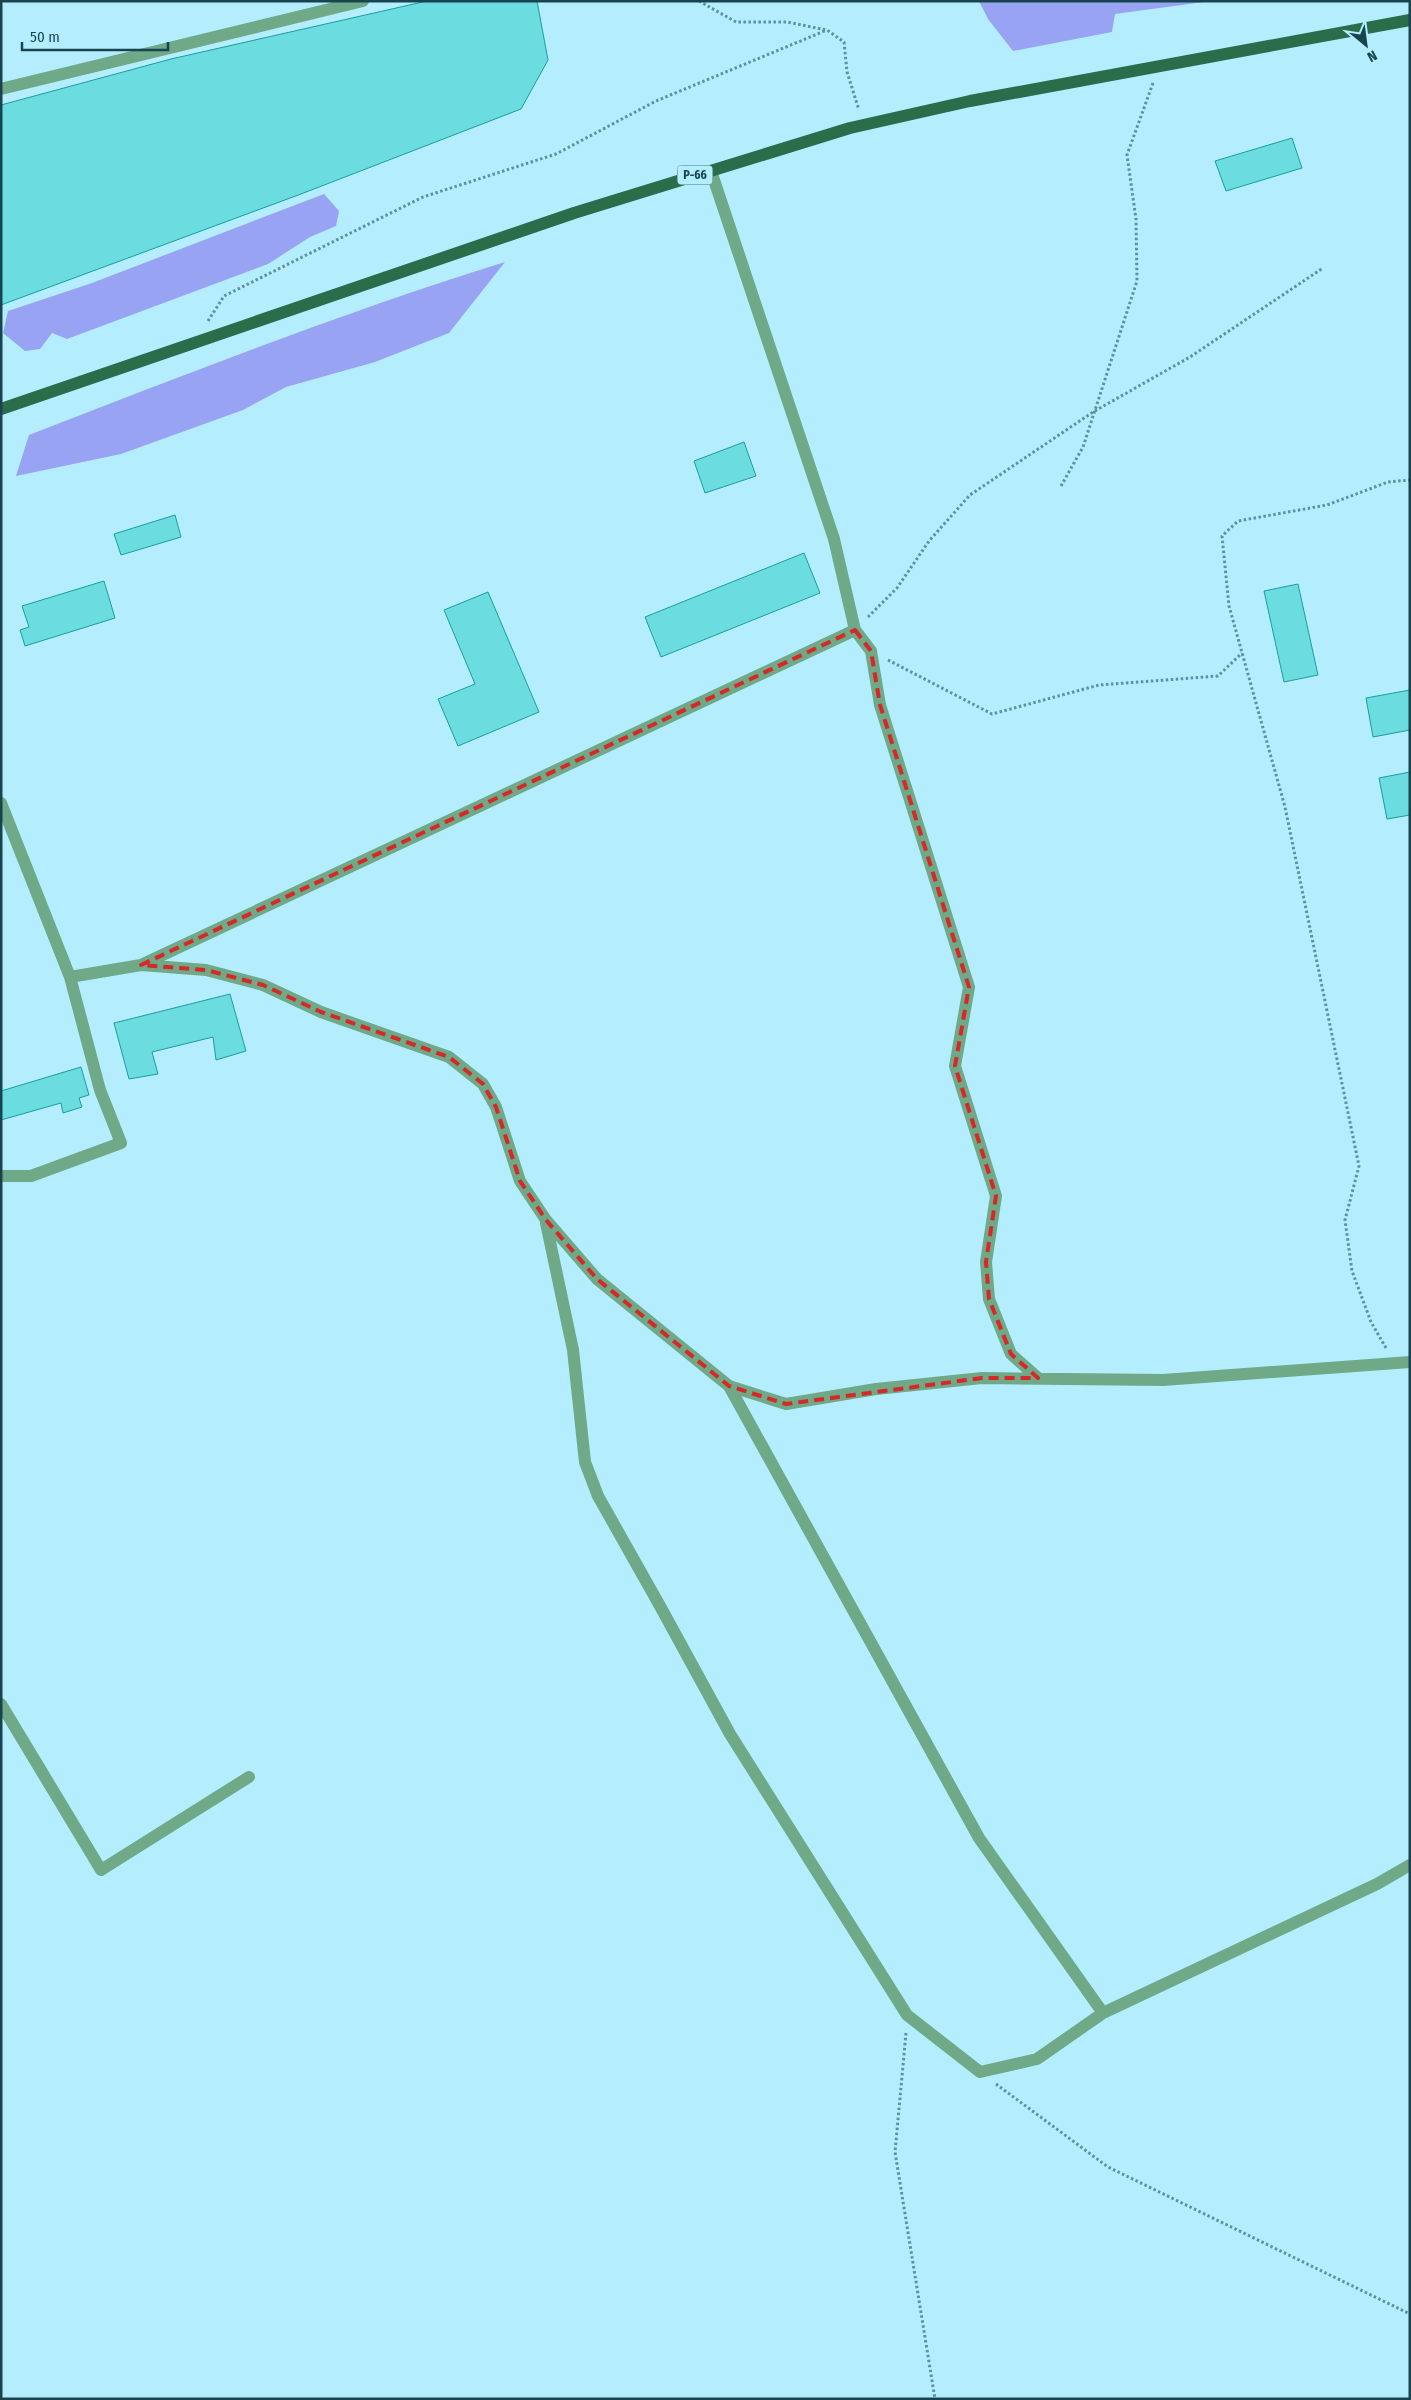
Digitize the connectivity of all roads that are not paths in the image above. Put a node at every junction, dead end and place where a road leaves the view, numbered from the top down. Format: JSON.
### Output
{"nodes":[{"id":1,"x":363,"y":1,"type":"edge"},
{"id":2,"x":1410,"y":20,"type":"edge"},
{"id":3,"x":1,"y":89,"type":"edge"},
{"id":4,"x":711,"y":170,"type":"junction"},
{"id":5,"x":1,"y":409,"type":"edge"},
{"id":6,"x":855,"y":630,"type":"junction"},
{"id":7,"x":1,"y":803,"type":"edge"},
{"id":8,"x":141,"y":965,"type":"junction"},
{"id":9,"x":70,"y":977,"type":"junction"},
{"id":10,"x":1,"y":1176,"type":"edge"},
{"id":11,"x":546,"y":1220,"type":"junction"},
{"id":12,"x":1410,"y":1362,"type":"edge"},
{"id":13,"x":1038,"y":1378,"type":"junction"},
{"id":14,"x":729,"y":1386,"type":"junction"},
{"id":15,"x":1,"y":1704,"type":"edge"},
{"id":16,"x":249,"y":1777,"type":"dead end"},
{"id":17,"x":1410,"y":1865,"type":"edge"},
{"id":18,"x":1103,"y":2013,"type":"junction"}],
"edges":[{"from":1,"to":3,"type":"street"},
{"from":2,"to":4,"type":"main road","number":"Р-66"},
{"from":4,"to":5,"type":"main road","number":"Р-66"},
{"from":4,"to":6,"type":"street"},
{"from":6,"to":8,"type":"street"},
{"from":6,"to":13,"type":"street"},
{"from":7,"to":9,"type":"street"},
{"from":8,"to":9,"type":"street"},
{"from":8,"to":11,"type":"street"},
{"from":9,"to":10,"type":"street"},
{"from":11,"to":14,"type":"street"},
{"from":11,"to":18,"type":"street"},
{"from":12,"to":13,"type":"street"},
{"from":13,"to":14,"type":"street"},
{"from":14,"to":18,"type":"street"},
{"from":15,"to":16,"type":"street"},
{"from":17,"to":18,"type":"street"}]}
